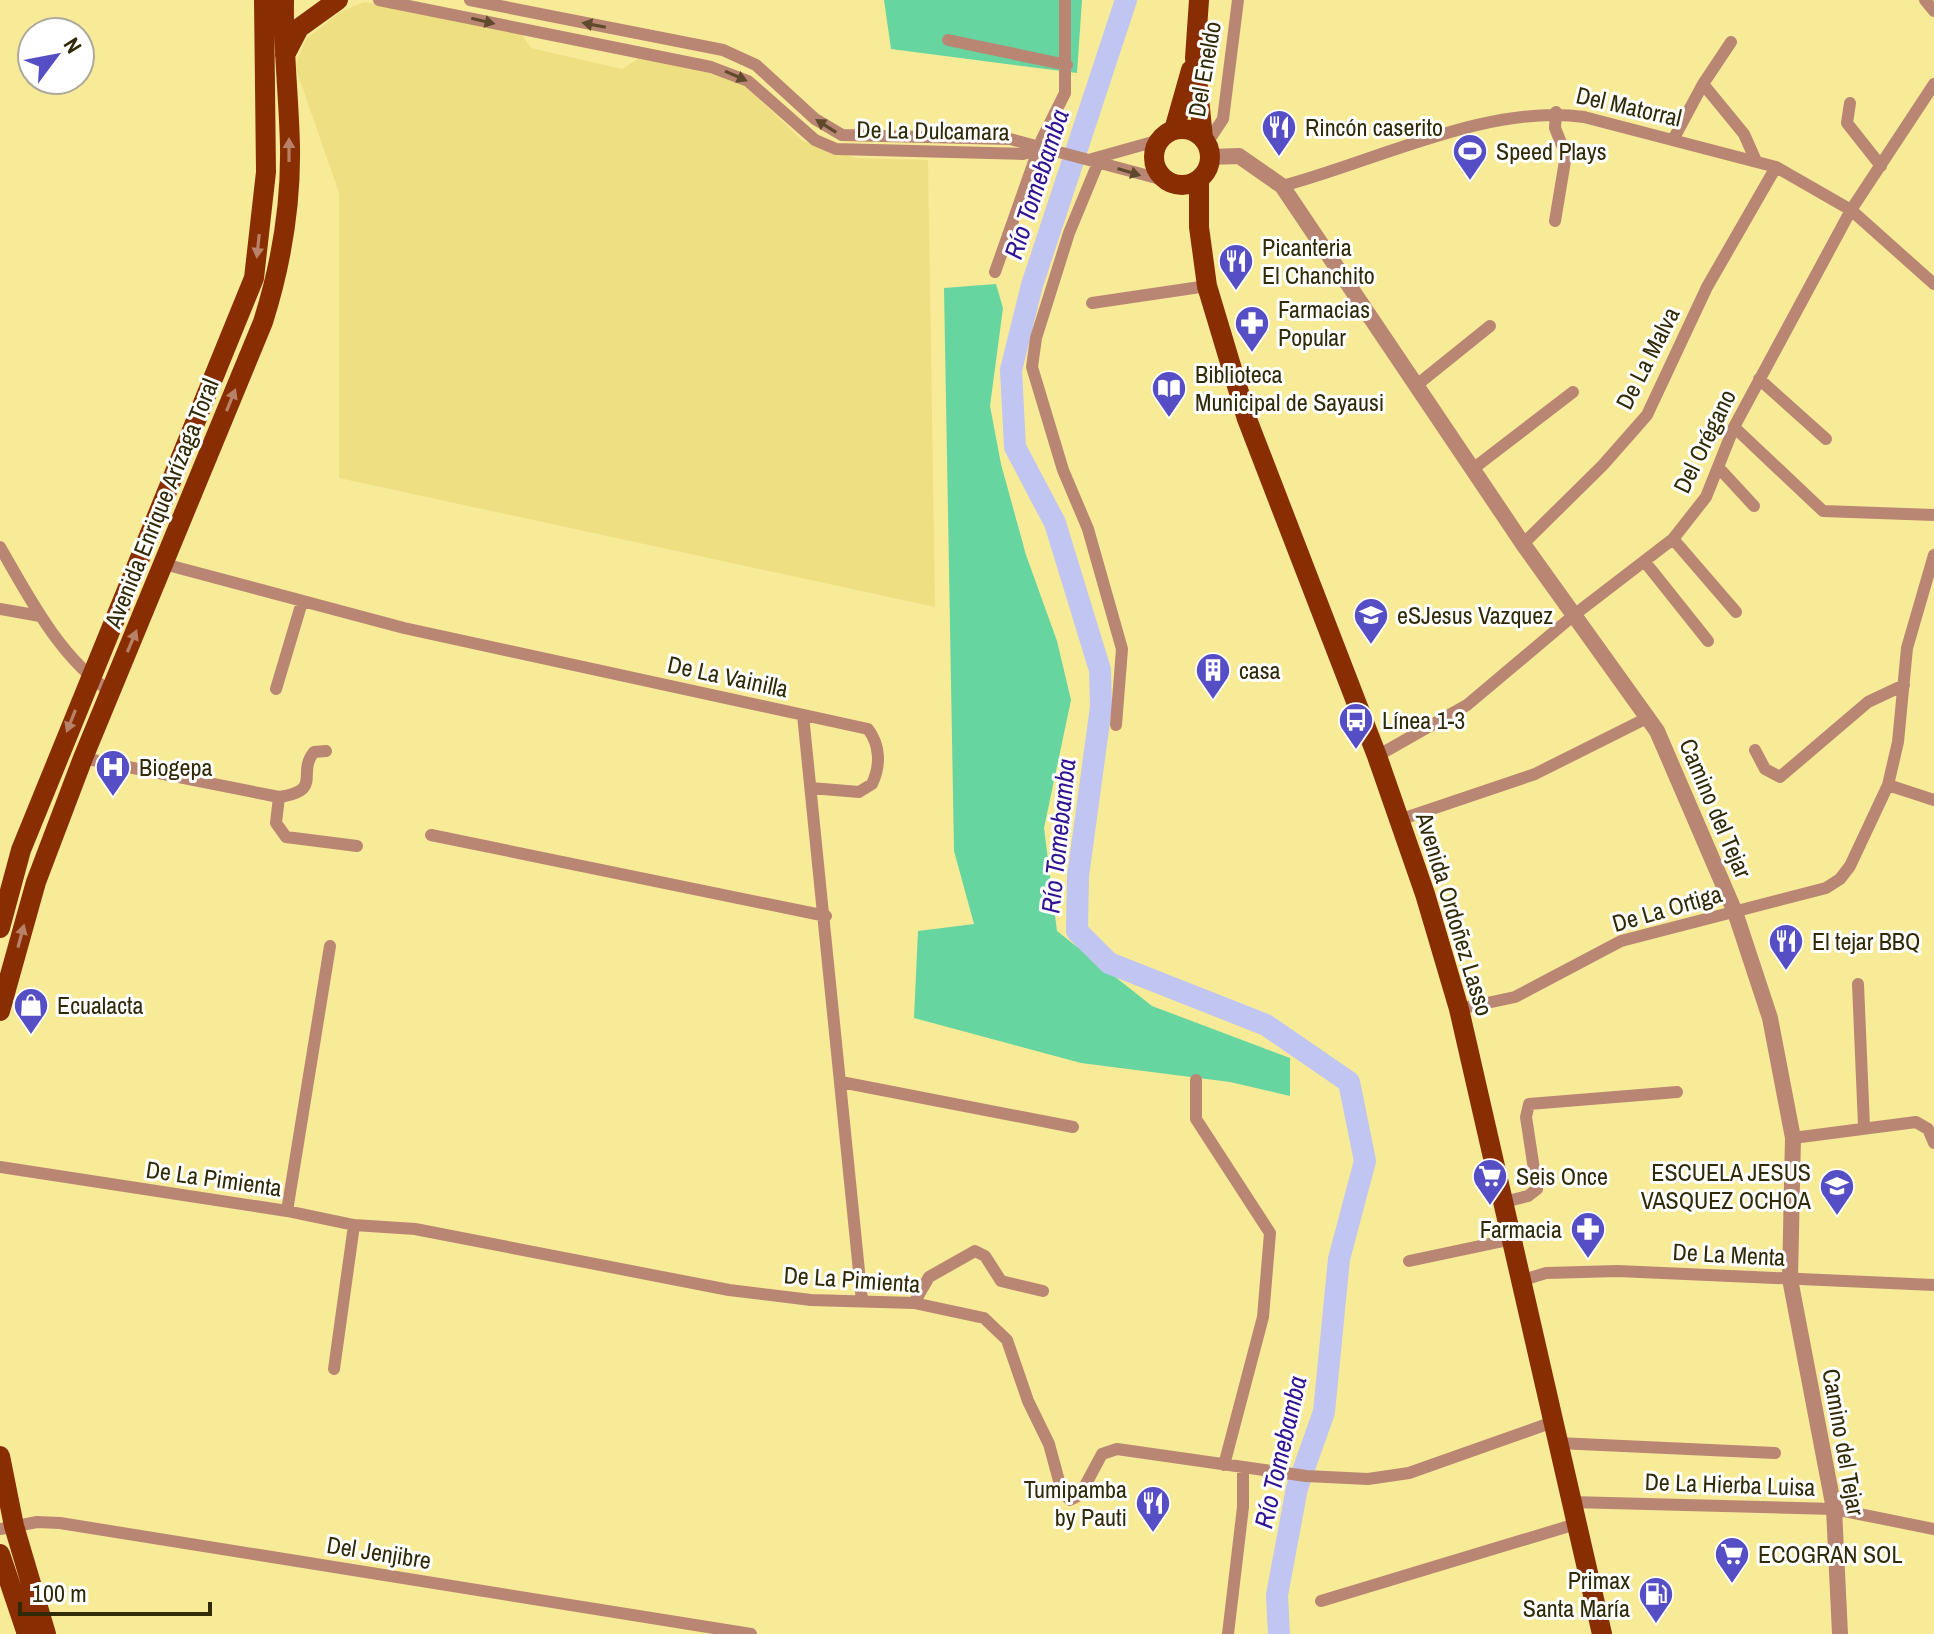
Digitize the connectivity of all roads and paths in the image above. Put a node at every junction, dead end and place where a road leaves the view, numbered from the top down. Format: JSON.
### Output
{"nodes":[{"id":1,"x":264,"y":0,"type":"edge"},
{"id":2,"x":284,"y":0,"type":"edge"},
{"id":3,"x":338,"y":0,"type":"edge"},
{"id":4,"x":379,"y":0,"type":"edge"},
{"id":5,"x":470,"y":0,"type":"edge"},
{"id":6,"x":1065,"y":0,"type":"edge"},
{"id":7,"x":1199,"y":0,"type":"edge"},
{"id":8,"x":1238,"y":0,"type":"edge"},
{"id":9,"x":1925,"y":0,"type":"edge"},
{"id":10,"x":1934,"y":11,"type":"edge"},
{"id":11,"x":948,"y":40,"type":"dead end"},
{"id":12,"x":1731,"y":42,"type":"dead end"},
{"id":13,"x":1195,"y":58,"type":"junction"},
{"id":14,"x":283,"y":62,"type":"junction"},
{"id":15,"x":1067,"y":65,"type":"junction"},
{"id":16,"x":1703,"y":84,"type":"junction"},
{"id":17,"x":1934,"y":84,"type":"edge"},
{"id":18,"x":1850,"y":103,"type":"dead end"},
{"id":19,"x":1556,"y":112,"type":"junction"},
{"id":20,"x":1167,"y":135,"type":"junction"},
{"id":21,"x":1674,"y":138,"type":"junction"},
{"id":22,"x":1206,"y":146,"type":"junction"},
{"id":23,"x":1042,"y":149,"type":"junction"},
{"id":24,"x":1093,"y":160,"type":"junction"},
{"id":25,"x":1756,"y":161,"type":"junction"},
{"id":26,"x":1881,"y":166,"type":"junction"},
{"id":27,"x":1776,"y":167,"type":"junction"},
{"id":28,"x":1199,"y":180,"type":"junction"},
{"id":29,"x":1171,"y":182,"type":"junction"},
{"id":30,"x":1282,"y":186,"type":"junction"},
{"id":31,"x":1851,"y":210,"type":"junction"},
{"id":32,"x":1555,"y":221,"type":"dead end"},
{"id":33,"x":1199,"y":227,"type":"junction"},
{"id":34,"x":995,"y":272,"type":"dead end"},
{"id":35,"x":1934,"y":284,"type":"edge"},
{"id":36,"x":1207,"y":286,"type":"junction"},
{"id":37,"x":1092,"y":303,"type":"dead end"},
{"id":38,"x":1490,"y":326,"type":"dead end"},
{"id":39,"x":1759,"y":379,"type":"junction"},
{"id":40,"x":1418,"y":384,"type":"junction"},
{"id":41,"x":1573,"y":392,"type":"dead end"},
{"id":42,"x":1734,"y":427,"type":"junction"},
{"id":43,"x":1826,"y":439,"type":"dead end"},
{"id":44,"x":1718,"y":467,"type":"junction"},
{"id":45,"x":1474,"y":468,"type":"junction"},
{"id":46,"x":1754,"y":506,"type":"dead end"},
{"id":47,"x":1934,"y":515,"type":"edge"},
{"id":48,"x":1673,"y":539,"type":"junction"},
{"id":49,"x":1523,"y":544,"type":"junction"},
{"id":50,"x":0,"y":547,"type":"edge"},
{"id":51,"x":1645,"y":562,"type":"junction"},
{"id":52,"x":1933,"y":563,"type":"edge"},
{"id":53,"x":164,"y":564,"type":"junction"},
{"id":54,"x":302,"y":602,"type":"junction"},
{"id":55,"x":0,"y":609,"type":"edge"},
{"id":56,"x":1736,"y":612,"type":"dead end"},
{"id":57,"x":1574,"y":615,"type":"junction"},
{"id":58,"x":40,"y":616,"type":"junction"},
{"id":59,"x":1708,"y":641,"type":"dead end"},
{"id":60,"x":89,"y":678,"type":"junction"},
{"id":61,"x":1904,"y":685,"type":"junction"},
{"id":62,"x":276,"y":689,"type":"dead end"},
{"id":63,"x":111,"y":692,"type":"junction"},
{"id":64,"x":803,"y":715,"type":"junction"},
{"id":65,"x":1649,"y":717,"type":"junction"},
{"id":66,"x":1116,"y":725,"type":"dead end"},
{"id":67,"x":1755,"y":750,"type":"dead end"},
{"id":68,"x":326,"y":751,"type":"dead end"},
{"id":69,"x":1377,"y":756,"type":"junction"},
{"id":70,"x":83,"y":758,"type":"junction"},
{"id":71,"x":1888,"y":785,"type":"junction"},
{"id":72,"x":811,"y":788,"type":"junction"},
{"id":73,"x":279,"y":797,"type":"junction"},
{"id":74,"x":1934,"y":800,"type":"edge"},
{"id":75,"x":1399,"y":820,"type":"junction"},
{"id":76,"x":431,"y":835,"type":"dead end"},
{"id":77,"x":357,"y":846,"type":"dead end"},
{"id":78,"x":1735,"y":912,"type":"junction"},
{"id":79,"x":826,"y":916,"type":"junction"},
{"id":80,"x":0,"y":928,"type":"edge"},
{"id":81,"x":330,"y":946,"type":"dead end"},
{"id":82,"x":1858,"y":984,"type":"dead end"},
{"id":83,"x":1459,"y":1009,"type":"junction"},
{"id":84,"x":0,"y":1011,"type":"edge"},
{"id":85,"x":1196,"y":1080,"type":"dead end"},
{"id":86,"x":841,"y":1082,"type":"junction"},
{"id":87,"x":1677,"y":1092,"type":"dead end"},
{"id":88,"x":1864,"y":1126,"type":"junction"},
{"id":89,"x":1073,"y":1127,"type":"dead end"},
{"id":90,"x":1931,"y":1129,"type":"edge"},
{"id":91,"x":1793,"y":1138,"type":"junction"},
{"id":92,"x":1934,"y":1143,"type":"edge"},
{"id":93,"x":0,"y":1167,"type":"edge"},
{"id":94,"x":1504,"y":1202,"type":"junction"},
{"id":95,"x":287,"y":1211,"type":"junction"},
{"id":96,"x":354,"y":1225,"type":"junction"},
{"id":97,"x":1513,"y":1239,"type":"junction"},
{"id":98,"x":1409,"y":1261,"type":"dead end"},
{"id":99,"x":1790,"y":1279,"type":"junction"},
{"id":100,"x":1523,"y":1280,"type":"junction"},
{"id":101,"x":1934,"y":1285,"type":"edge"},
{"id":102,"x":1043,"y":1291,"type":"dead end"},
{"id":103,"x":862,"y":1301,"type":"junction"},
{"id":104,"x":914,"y":1303,"type":"junction"},
{"id":105,"x":334,"y":1369,"type":"dead end"},
{"id":106,"x":1553,"y":1422,"type":"junction"},
{"id":107,"x":1558,"y":1443,"type":"junction"},
{"id":108,"x":1775,"y":1453,"type":"dead end"},
{"id":109,"x":0,"y":1456,"type":"edge"},
{"id":110,"x":1224,"y":1465,"type":"junction"},
{"id":111,"x":1243,"y":1467,"type":"junction"},
{"id":112,"x":1571,"y":1502,"type":"junction"},
{"id":113,"x":1834,"y":1509,"type":"junction"},
{"id":114,"x":1576,"y":1524,"type":"junction"},
{"id":115,"x":7,"y":1527,"type":"edge"},
{"id":116,"x":1934,"y":1529,"type":"edge"},
{"id":117,"x":0,"y":1554,"type":"edge"},
{"id":118,"x":1321,"y":1601,"type":"dead end"},
{"id":119,"x":27,"y":1634,"type":"edge"},
{"id":120,"x":46,"y":1634,"type":"edge"},
{"id":121,"x":751,"y":1634,"type":"edge"},
{"id":122,"x":1228,"y":1634,"type":"edge"},
{"id":123,"x":1602,"y":1634,"type":"edge"},
{"id":124,"x":1840,"y":1634,"type":"edge"}],
"edges":[{"from":1,"to":60,"type":"main road","name":"Avenida Enrique Arízaga Toral","one_way":true},
{"from":2,"to":14,"type":"main road","name":"Avenida Enrique Arízaga Toral"},
{"from":3,"to":14,"type":"main road"},
{"from":4,"to":23,"type":"street","name":"De La Dulcamara","one_way":true},
{"from":23,"to":5,"type":"street","name":"De La Dulcamara","one_way":true},
{"from":6,"to":15,"type":"street"},
{"from":7,"to":13,"type":"main road"},
{"from":8,"to":22,"type":"street","name":"Del Eneldo"},
{"from":9,"to":10,"type":"street"},
{"from":11,"to":15,"type":"street"},
{"from":12,"to":16,"type":"street"},
{"from":13,"to":20,"type":"main road"},
{"from":13,"to":22,"type":"main road"},
{"from":53,"to":14,"type":"main road","name":"Avenida Enrique Arízaga Toral","one_way":true},
{"from":15,"to":23,"type":"street"},
{"from":16,"to":21,"type":"street"},
{"from":16,"to":25,"type":"street"},
{"from":17,"to":26,"type":"street","name":"Del Orégano"},
{"from":18,"to":26,"type":"street"},
{"from":19,"to":21,"type":"street","name":"Del Matorral"},
{"from":19,"to":30,"type":"street","name":"Del Matorral"},
{"from":19,"to":32,"type":"street"},
{"from":20,"to":22,"type":"main road"},
{"from":20,"to":24,"type":"street","name":"De La Dulcamara"},
{"from":20,"to":29,"type":"main road"},
{"from":21,"to":25,"type":"street","name":"Del Matorral"},
{"from":22,"to":28,"type":"main road"},
{"from":22,"to":30,"type":"street","name":"Camino del Tejar"},
{"from":23,"to":24,"type":"street","name":"De La Dulcamara"},
{"from":23,"to":34,"type":"street"},
{"from":24,"to":29,"type":"street","name":"De La Dulcamara","one_way":true},
{"from":24,"to":66,"type":"street"},
{"from":25,"to":27,"type":"street","name":"Del Matorral"},
{"from":26,"to":31,"type":"street","name":"Del Orégano"},
{"from":27,"to":31,"type":"street","name":"Del Matorral"},
{"from":27,"to":49,"type":"street","name":"De La Malva"},
{"from":28,"to":29,"type":"main road"},
{"from":28,"to":33,"type":"main road","name":"Avenida Ordoñez Lasso"},
{"from":29,"to":33,"type":"main road","name":"Avenida Ordoñez Lasso"},
{"from":30,"to":40,"type":"street","name":"Camino del Tejar"},
{"from":31,"to":35,"type":"street","name":"Del Matorral"},
{"from":31,"to":39,"type":"street","name":"Del Orégano"},
{"from":33,"to":36,"type":"main road","name":"Avenida Ordoñez Lasso"},
{"from":36,"to":37,"type":"street"},
{"from":36,"to":69,"type":"main road","name":"Avenida Ordoñez Lasso"},
{"from":38,"to":40,"type":"street"},
{"from":39,"to":42,"type":"street","name":"Del Orégano"},
{"from":39,"to":43,"type":"street"},
{"from":40,"to":45,"type":"street","name":"Camino del Tejar"},
{"from":41,"to":45,"type":"street"},
{"from":42,"to":44,"type":"street","name":"Del Orégano"},
{"from":42,"to":47,"type":"street"},
{"from":44,"to":46,"type":"street"},
{"from":44,"to":48,"type":"street","name":"Del Orégano"},
{"from":45,"to":49,"type":"street","name":"Camino del Tejar"},
{"from":48,"to":51,"type":"street","name":"Del Orégano"},
{"from":48,"to":56,"type":"street"},
{"from":49,"to":57,"type":"street","name":"Camino del Tejar"},
{"from":50,"to":58,"type":"street"},
{"from":51,"to":57,"type":"street","name":"Del Orégano"},
{"from":51,"to":59,"type":"street"},
{"from":52,"to":61,"type":"street","name":"De La Ortiga"},
{"from":53,"to":54,"type":"street","name":"De La Vainilla"},
{"from":63,"to":53,"type":"main road","name":"Avenida Enrique Arízaga Toral","one_way":true},
{"from":54,"to":62,"type":"street"},
{"from":54,"to":64,"type":"street","name":"De La Vainilla"},
{"from":55,"to":58,"type":"street"},
{"from":57,"to":65,"type":"street","name":"Camino del Tejar"},
{"from":57,"to":69,"type":"street","name":"Del Orégano"},
{"from":58,"to":60,"type":"street"},
{"from":60,"to":63,"type":"street"},
{"from":60,"to":80,"type":"main road","name":"Avenida Enrique Arízaga Toral","one_way":true},
{"from":61,"to":67,"type":"street"},
{"from":61,"to":71,"type":"street","name":"De La Ortiga"},
{"from":63,"to":70,"type":"main road","name":"Avenida Enrique Arízaga Toral"},
{"from":64,"to":72,"type":"street","name":"De La Vainilla"},
{"from":64,"to":72,"type":"street"},
{"from":65,"to":75,"type":"street"},
{"from":65,"to":78,"type":"street","name":"Camino del Tejar"},
{"from":68,"to":73,"type":"street"},
{"from":69,"to":75,"type":"main road","name":"Avenida Ordoñez Lasso"},
{"from":70,"to":73,"type":"street"},
{"from":84,"to":70,"type":"main road","name":"Avenida Enrique Arízaga Toral","one_way":true},
{"from":71,"to":74,"type":"street"},
{"from":71,"to":78,"type":"street","name":"De La Ortiga"},
{"from":72,"to":79,"type":"street","name":"De La Vainilla"},
{"from":73,"to":77,"type":"street"},
{"from":75,"to":83,"type":"main road","name":"Avenida Ordoñez Lasso"},
{"from":76,"to":79,"type":"street"},
{"from":78,"to":83,"type":"street","name":"De La Ortiga"},
{"from":78,"to":91,"type":"street","name":"Camino del Tejar"},
{"from":79,"to":86,"type":"street","name":"De La Vainilla"},
{"from":81,"to":95,"type":"street"},
{"from":82,"to":88,"type":"street"},
{"from":83,"to":94,"type":"main road","name":"Avenida Ordoñez Lasso"},
{"from":85,"to":110,"type":"street"},
{"from":86,"to":89,"type":"street"},
{"from":86,"to":103,"type":"street","name":"De La Vainilla"},
{"from":87,"to":94,"type":"street"},
{"from":88,"to":90,"type":"street"},
{"from":88,"to":91,"type":"street"},
{"from":90,"to":92,"type":"street"},
{"from":91,"to":99,"type":"street","name":"Camino del Tejar"},
{"from":93,"to":95,"type":"street","name":"De La Pimienta"},
{"from":94,"to":97,"type":"main road","name":"Avenida Ordoñez Lasso"},
{"from":95,"to":96,"type":"street","name":"De La Pimienta"},
{"from":96,"to":103,"type":"street","name":"De La Pimienta"},
{"from":96,"to":105,"type":"street"},
{"from":97,"to":98,"type":"street"},
{"from":97,"to":100,"type":"main road","name":"Avenida Ordoñez Lasso"},
{"from":99,"to":100,"type":"street","name":"De La Menta"},
{"from":99,"to":101,"type":"street","name":"De La Menta"},
{"from":99,"to":113,"type":"street","name":"Camino del Tejar"},
{"from":100,"to":106,"type":"main road","name":"Avenida Ordoñez Lasso"},
{"from":102,"to":104,"type":"street"},
{"from":103,"to":104,"type":"street","name":"De La Pimienta"},
{"from":104,"to":110,"type":"street","name":"De La Pimienta"},
{"from":106,"to":107,"type":"main road","name":"Avenida Ordoñez Lasso"},
{"from":106,"to":111,"type":"street","name":"De La Pimienta"},
{"from":107,"to":108,"type":"street"},
{"from":107,"to":112,"type":"main road","name":"Avenida Ordoñez Lasso"},
{"from":109,"to":115,"type":"main road"},
{"from":110,"to":111,"type":"street","name":"De La Pimienta"},
{"from":111,"to":122,"type":"street"},
{"from":112,"to":113,"type":"street","name":"De La Hierba Luisa"},
{"from":112,"to":114,"type":"main road","name":"Avenida Ordoñez Lasso"},
{"from":113,"to":116,"type":"street","name":"De La Hierba Luisa"},
{"from":113,"to":124,"type":"street","name":"Camino del Tejar"},
{"from":114,"to":118,"type":"street"},
{"from":114,"to":123,"type":"main road","name":"Avenida Ordoñez Lasso"},
{"from":115,"to":120,"type":"main road"},
{"from":115,"to":121,"type":"street","name":"Del Jenjibre"},
{"from":117,"to":119,"type":"main road"}]}
